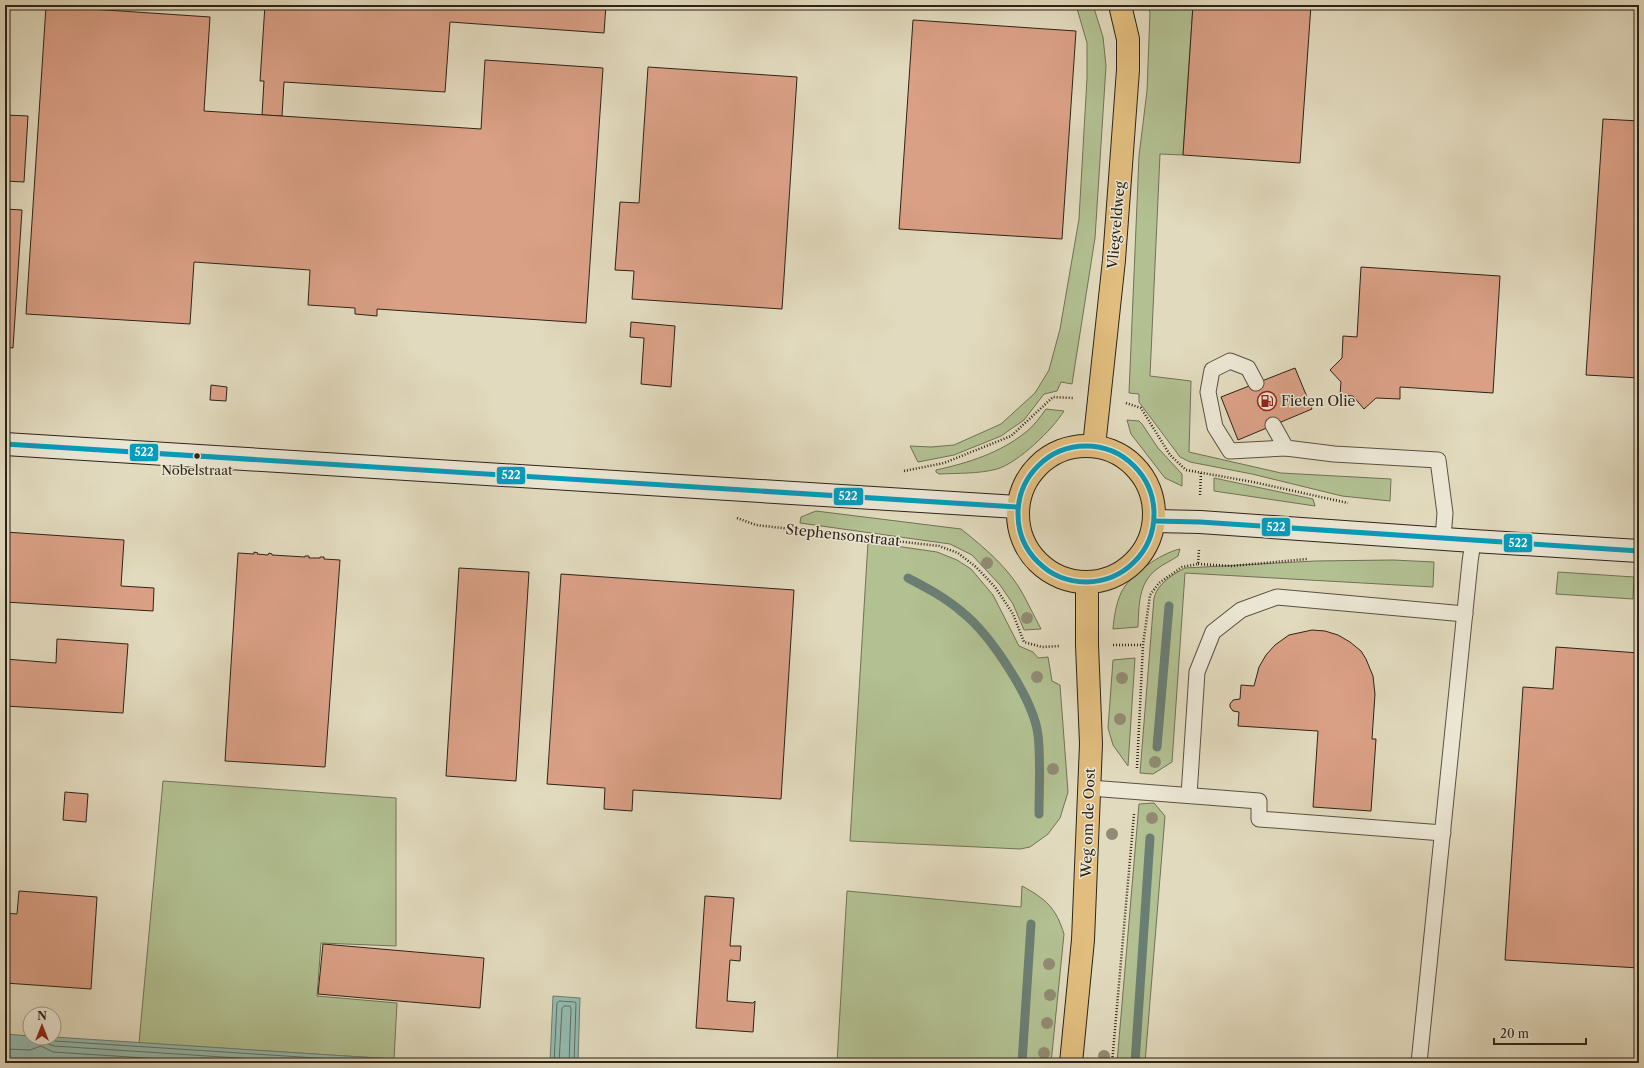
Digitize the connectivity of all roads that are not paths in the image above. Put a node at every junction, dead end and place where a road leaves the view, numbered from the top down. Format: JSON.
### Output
{"nodes":[{"id":1,"x":1120,"y":5,"type":"edge"},
{"id":2,"x":1256,"y":384,"type":"dead end"},
{"id":3,"x":1273,"y":425,"type":"dead end"},
{"id":4,"x":5,"y":444,"type":"edge"},
{"id":5,"x":1094,"y":446,"type":"junction"},
{"id":6,"x":1286,"y":448,"type":"junction"},
{"id":7,"x":1017,"y":507,"type":"junction"},
{"id":8,"x":1155,"y":521,"type":"junction"},
{"id":9,"x":1443,"y":538,"type":"junction"},
{"id":10,"x":1473,"y":541,"type":"junction"},
{"id":11,"x":1639,"y":551,"type":"edge"},
{"id":12,"x":1088,"y":583,"type":"junction"},
{"id":13,"x":1465,"y":614,"type":"junction"},
{"id":14,"x":1090,"y":788,"type":"junction"},
{"id":15,"x":1189,"y":795,"type":"junction"},
{"id":16,"x":1442,"y":833,"type":"junction"},
{"id":17,"x":1071,"y":1063,"type":"edge"},
{"id":18,"x":1419,"y":1063,"type":"edge"}],
"edges":[{"from":1,"to":5,"type":"main road","name":"Vliegveldweg"},
{"from":2,"to":6,"type":"lane"},
{"from":3,"to":6,"type":"lane"},
{"from":4,"to":7,"type":"street"},
{"from":5,"to":7,"type":"main road"},
{"from":5,"to":8,"type":"main road"},
{"from":6,"to":9,"type":"lane"},
{"from":7,"to":12,"type":"main road"},
{"from":8,"to":9,"type":"street"},
{"from":8,"to":12,"type":"main road"},
{"from":9,"to":10,"type":"street"},
{"from":10,"to":11,"type":"street"},
{"from":10,"to":13,"type":"lane"},
{"from":12,"to":14,"type":"main road","name":"Weg om de Oost"},
{"from":13,"to":15,"type":"lane"},
{"from":13,"to":16,"type":"lane"},
{"from":14,"to":15,"type":"lane"},
{"from":14,"to":17,"type":"main road","name":"Weg om de Oost"},
{"from":15,"to":16,"type":"lane"},
{"from":16,"to":18,"type":"lane"}]}
